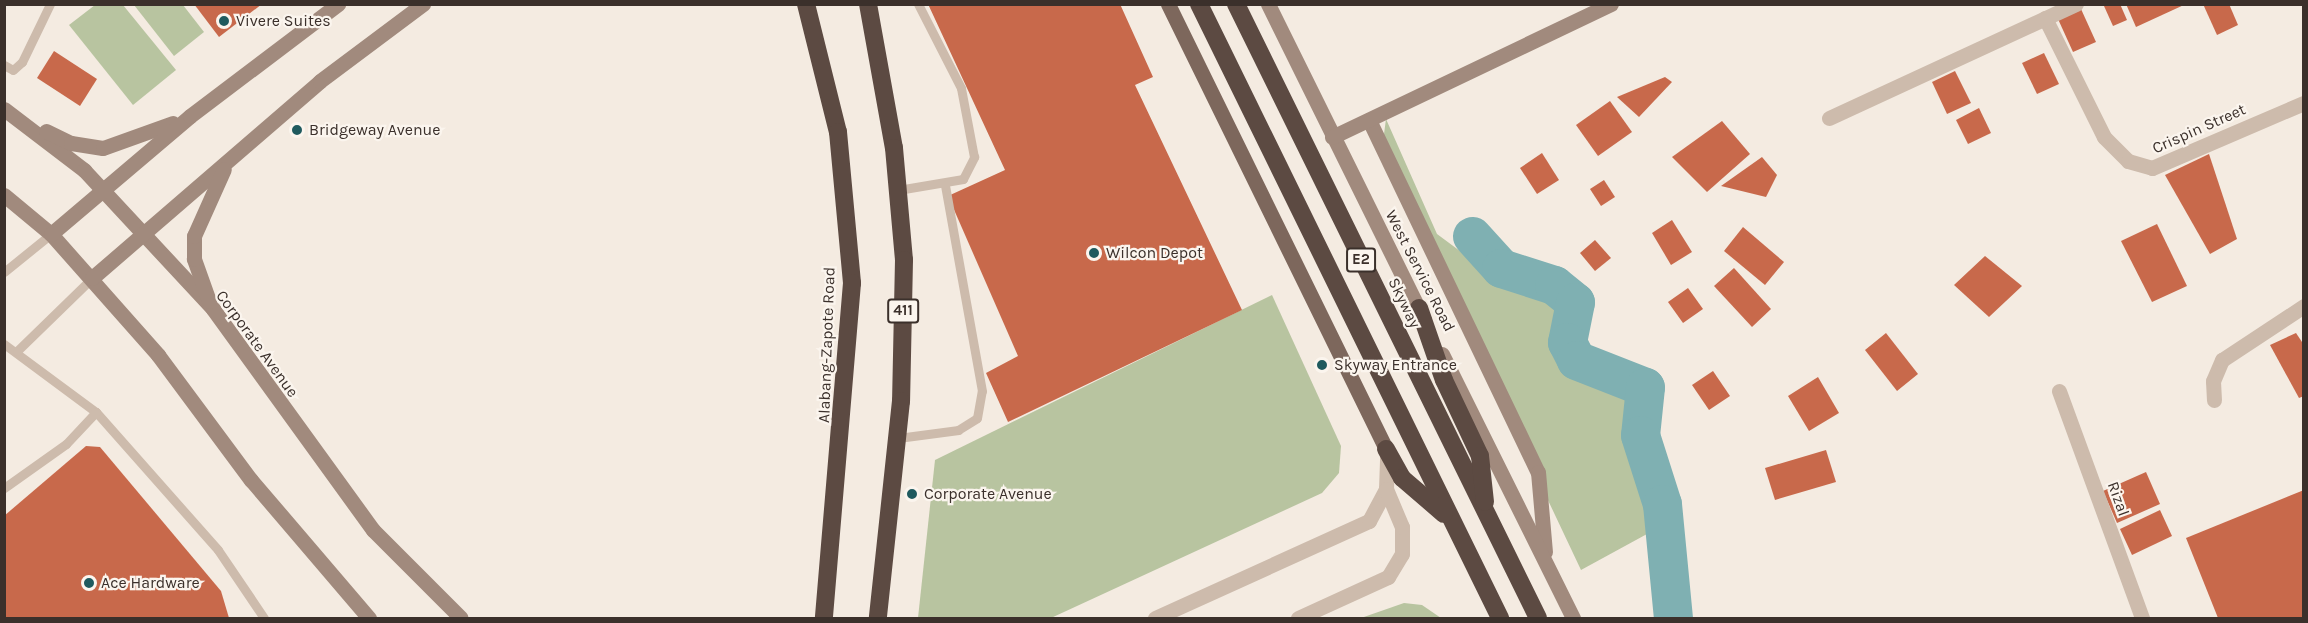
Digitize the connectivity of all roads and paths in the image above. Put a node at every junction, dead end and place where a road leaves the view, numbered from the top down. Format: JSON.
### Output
{"nodes":[{"id":1,"x":50,"y":4,"type":"edge"},
{"id":2,"x":338,"y":4,"type":"edge"},
{"id":3,"x":806,"y":4,"type":"edge"},
{"id":4,"x":868,"y":4,"type":"edge"},
{"id":5,"x":918,"y":4,"type":"edge"},
{"id":6,"x":1168,"y":4,"type":"edge"},
{"id":7,"x":1199,"y":4,"type":"edge"},
{"id":8,"x":1236,"y":4,"type":"edge"},
{"id":9,"x":1268,"y":4,"type":"edge"},
{"id":10,"x":1611,"y":4,"type":"edge"},
{"id":11,"x":2076,"y":4,"type":"edge"},
{"id":12,"x":412,"y":7,"type":"edge"},
{"id":13,"x":2045,"y":18,"type":"junction"},
{"id":14,"x":4,"y":65,"type":"edge"},
{"id":15,"x":2304,"y":102,"type":"edge"},
{"id":16,"x":4,"y":109,"type":"edge"},
{"id":17,"x":190,"y":116,"type":"junction"},
{"id":18,"x":1828,"y":118,"type":"dead end"},
{"id":19,"x":1368,"y":120,"type":"junction"},
{"id":20,"x":28,"y":122,"type":"junction"},
{"id":21,"x":1332,"y":137,"type":"junction"},
{"id":22,"x":228,"y":162,"type":"junction"},
{"id":23,"x":945,"y":185,"type":"junction"},
{"id":24,"x":898,"y":190,"type":"junction"},
{"id":25,"x":103,"y":191,"type":"junction"},
{"id":26,"x":4,"y":195,"type":"edge"},
{"id":27,"x":143,"y":233,"type":"junction"},
{"id":28,"x":51,"y":234,"type":"junction"},
{"id":29,"x":4,"y":272,"type":"edge"},
{"id":30,"x":92,"y":278,"type":"junction"},
{"id":31,"x":1419,"y":308,"type":"junction"},
{"id":32,"x":213,"y":309,"type":"junction"},
{"id":33,"x":2301,"y":311,"type":"edge"},
{"id":34,"x":4,"y":344,"type":"edge"},
{"id":35,"x":17,"y":351,"type":"junction"},
{"id":36,"x":2059,"y":391,"type":"dead end"},
{"id":37,"x":2214,"y":400,"type":"dead end"},
{"id":38,"x":96,"y":412,"type":"junction"},
{"id":39,"x":898,"y":438,"type":"junction"},
{"id":40,"x":1386,"y":449,"type":"junction"},
{"id":41,"x":4,"y":488,"type":"edge"},
{"id":42,"x":1386,"y":489,"type":"junction"},
{"id":43,"x":1486,"y":515,"type":"junction"},
{"id":44,"x":1451,"y":519,"type":"junction"},
{"id":45,"x":1546,"y":561,"type":"junction"},
{"id":46,"x":264,"y":618,"type":"edge"},
{"id":47,"x":369,"y":618,"type":"edge"},
{"id":48,"x":461,"y":618,"type":"edge"},
{"id":49,"x":824,"y":618,"type":"edge"},
{"id":50,"x":878,"y":618,"type":"edge"},
{"id":51,"x":1155,"y":618,"type":"edge"},
{"id":52,"x":1298,"y":618,"type":"edge"},
{"id":53,"x":1500,"y":618,"type":"edge"},
{"id":54,"x":1538,"y":618,"type":"edge"},
{"id":55,"x":1573,"y":618,"type":"edge"},
{"id":56,"x":2142,"y":618,"type":"edge"}],
"edges":[{"from":1,"to":14,"type":"lane"},
{"from":2,"to":17,"type":"main road"},
{"from":3,"to":49,"type":"highway","name":"Alabang-Zapote Road"},
{"from":4,"to":24,"type":"highway","number":"411"},
{"from":5,"to":23,"type":"lane"},
{"from":6,"to":40,"type":"main road"},
{"from":7,"to":44,"type":"highway","number":"E2"},
{"from":8,"to":43,"type":"highway","name":"Skyway","number":"E2"},
{"from":9,"to":21,"type":"main road","name":"West Service Road"},
{"from":10,"to":19,"type":"main road"},
{"from":11,"to":13,"type":"street"},
{"from":12,"to":22,"type":"main road"},
{"from":13,"to":15,"type":"street","name":"Crispin Street"},
{"from":13,"to":18,"type":"street"},
{"from":16,"to":20,"type":"main road","name":"Corporate Avenue"},
{"from":17,"to":20,"type":"main road"},
{"from":17,"to":25,"type":"main road"},
{"from":19,"to":21,"type":"main road"},
{"from":19,"to":45,"type":"main road"},
{"from":20,"to":25,"type":"main road","name":"Corporate Avenue"},
{"from":21,"to":31,"type":"main road","name":"West Service Road"},
{"from":22,"to":27,"type":"main road"},
{"from":22,"to":32,"type":"main road"},
{"from":23,"to":24,"type":"lane"},
{"from":23,"to":39,"type":"lane"},
{"from":24,"to":39,"type":"highway","number":"411"},
{"from":25,"to":27,"type":"main road","name":"Corporate Avenue"},
{"from":25,"to":28,"type":"main road"},
{"from":26,"to":28,"type":"main road"},
{"from":27,"to":30,"type":"main road"},
{"from":27,"to":32,"type":"main road","name":"Corporate Avenue"},
{"from":28,"to":29,"type":"lane"},
{"from":28,"to":30,"type":"main road"},
{"from":30,"to":35,"type":"lane"},
{"from":30,"to":47,"type":"main road"},
{"from":31,"to":43,"type":"highway"},
{"from":31,"to":45,"type":"main road","name":"West Service Road"},
{"from":32,"to":48,"type":"main road","name":"Corporate Avenue"},
{"from":33,"to":37,"type":"street"},
{"from":34,"to":35,"type":"lane"},
{"from":35,"to":38,"type":"lane"},
{"from":36,"to":56,"type":"street","name":"Rizal"},
{"from":38,"to":41,"type":"lane"},
{"from":38,"to":46,"type":"lane"},
{"from":39,"to":50,"type":"highway","number":"411"},
{"from":40,"to":42,"type":"street"},
{"from":40,"to":44,"type":"highway","number":"E2"},
{"from":42,"to":51,"type":"street"},
{"from":42,"to":52,"type":"street"},
{"from":43,"to":54,"type":"highway","name":"Skyway","number":"E2"},
{"from":44,"to":53,"type":"highway","number":"E2"},
{"from":45,"to":55,"type":"main road","name":"West Service Road"}]}
